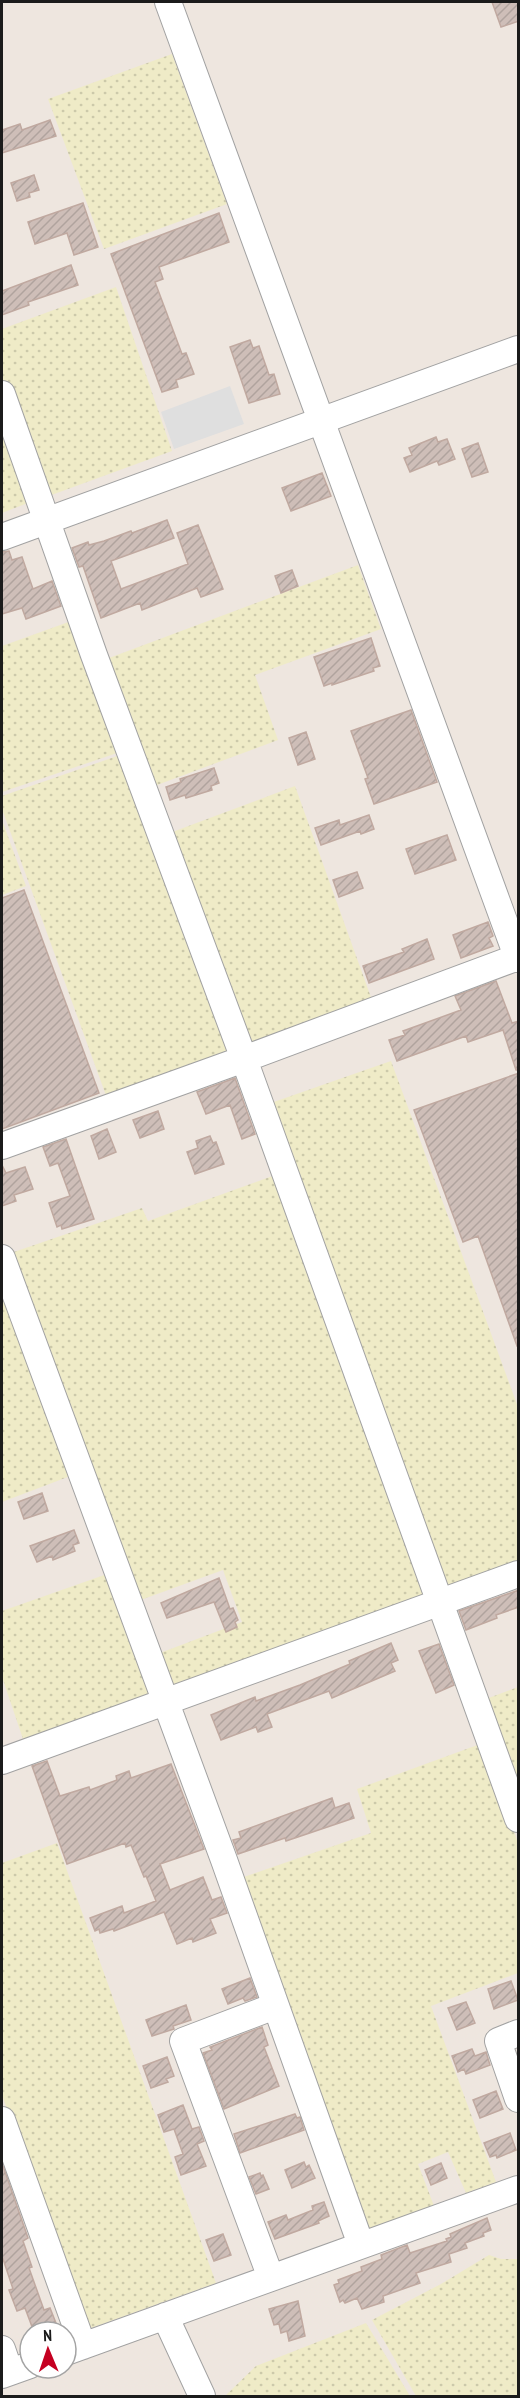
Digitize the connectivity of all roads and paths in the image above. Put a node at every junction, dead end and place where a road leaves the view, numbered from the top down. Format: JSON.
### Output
{"nodes":[{"id":1,"x":168,"y":2,"type":"edge"},
{"id":2,"x":519,"y":348,"type":"edge"},
{"id":3,"x":2,"y":394,"type":"edge"},
{"id":4,"x":321,"y":420,"type":"junction"},
{"id":5,"x":46,"y":521,"type":"junction"},
{"id":6,"x":2,"y":537,"type":"edge"},
{"id":7,"x":518,"y":958,"type":"edge"},
{"id":8,"x":243,"y":1059,"type":"junction"},
{"id":9,"x":2,"y":1146,"type":"edge"},
{"id":10,"x":2,"y":1258,"type":"edge"},
{"id":11,"x":519,"y":1574,"type":"edge"},
{"id":12,"x":440,"y":1603,"type":"junction"},
{"id":13,"x":166,"y":1702,"type":"junction"},
{"id":14,"x":2,"y":1761,"type":"edge"},
{"id":15,"x":519,"y":1819,"type":"edge"},
{"id":16,"x":275,"y":2006,"type":"junction"},
{"id":17,"x":519,"y":2033,"type":"edge"},
{"id":18,"x":519,"y":2099,"type":"edge"},
{"id":19,"x":2,"y":2120,"type":"edge"},
{"id":20,"x":519,"y":2189,"type":"edge"},
{"id":21,"x":362,"y":2245,"type":"junction"},
{"id":22,"x":271,"y":2278,"type":"junction"},
{"id":23,"x":165,"y":2316,"type":"junction"},
{"id":24,"x":65,"y":2320,"type":"edge"},
{"id":25,"x":78,"y":2348,"type":"edge"},
{"id":26,"x":202,"y":2397,"type":"edge"}],
"edges":[{"from":1,"to":4,"type":"street"},
{"from":2,"to":4,"type":"street"},
{"from":3,"to":5,"type":"street"},
{"from":4,"to":5,"type":"street"},
{"from":4,"to":7,"type":"street"},
{"from":5,"to":6,"type":"street"},
{"from":5,"to":8,"type":"street"},
{"from":7,"to":8,"type":"street"},
{"from":8,"to":9,"type":"street"},
{"from":8,"to":12,"type":"street"},
{"from":10,"to":13,"type":"street"},
{"from":11,"to":12,"type":"street"},
{"from":12,"to":13,"type":"street"},
{"from":12,"to":15,"type":"street"},
{"from":13,"to":14,"type":"street"},
{"from":13,"to":16,"type":"street"},
{"from":16,"to":21,"type":"street"},
{"from":16,"to":22,"type":"street"},
{"from":17,"to":18,"type":"street"},
{"from":19,"to":24,"type":"street"},
{"from":20,"to":21,"type":"street"},
{"from":21,"to":22,"type":"street"},
{"from":22,"to":23,"type":"street"},
{"from":23,"to":25,"type":"street"},
{"from":23,"to":26,"type":"street"}]}
